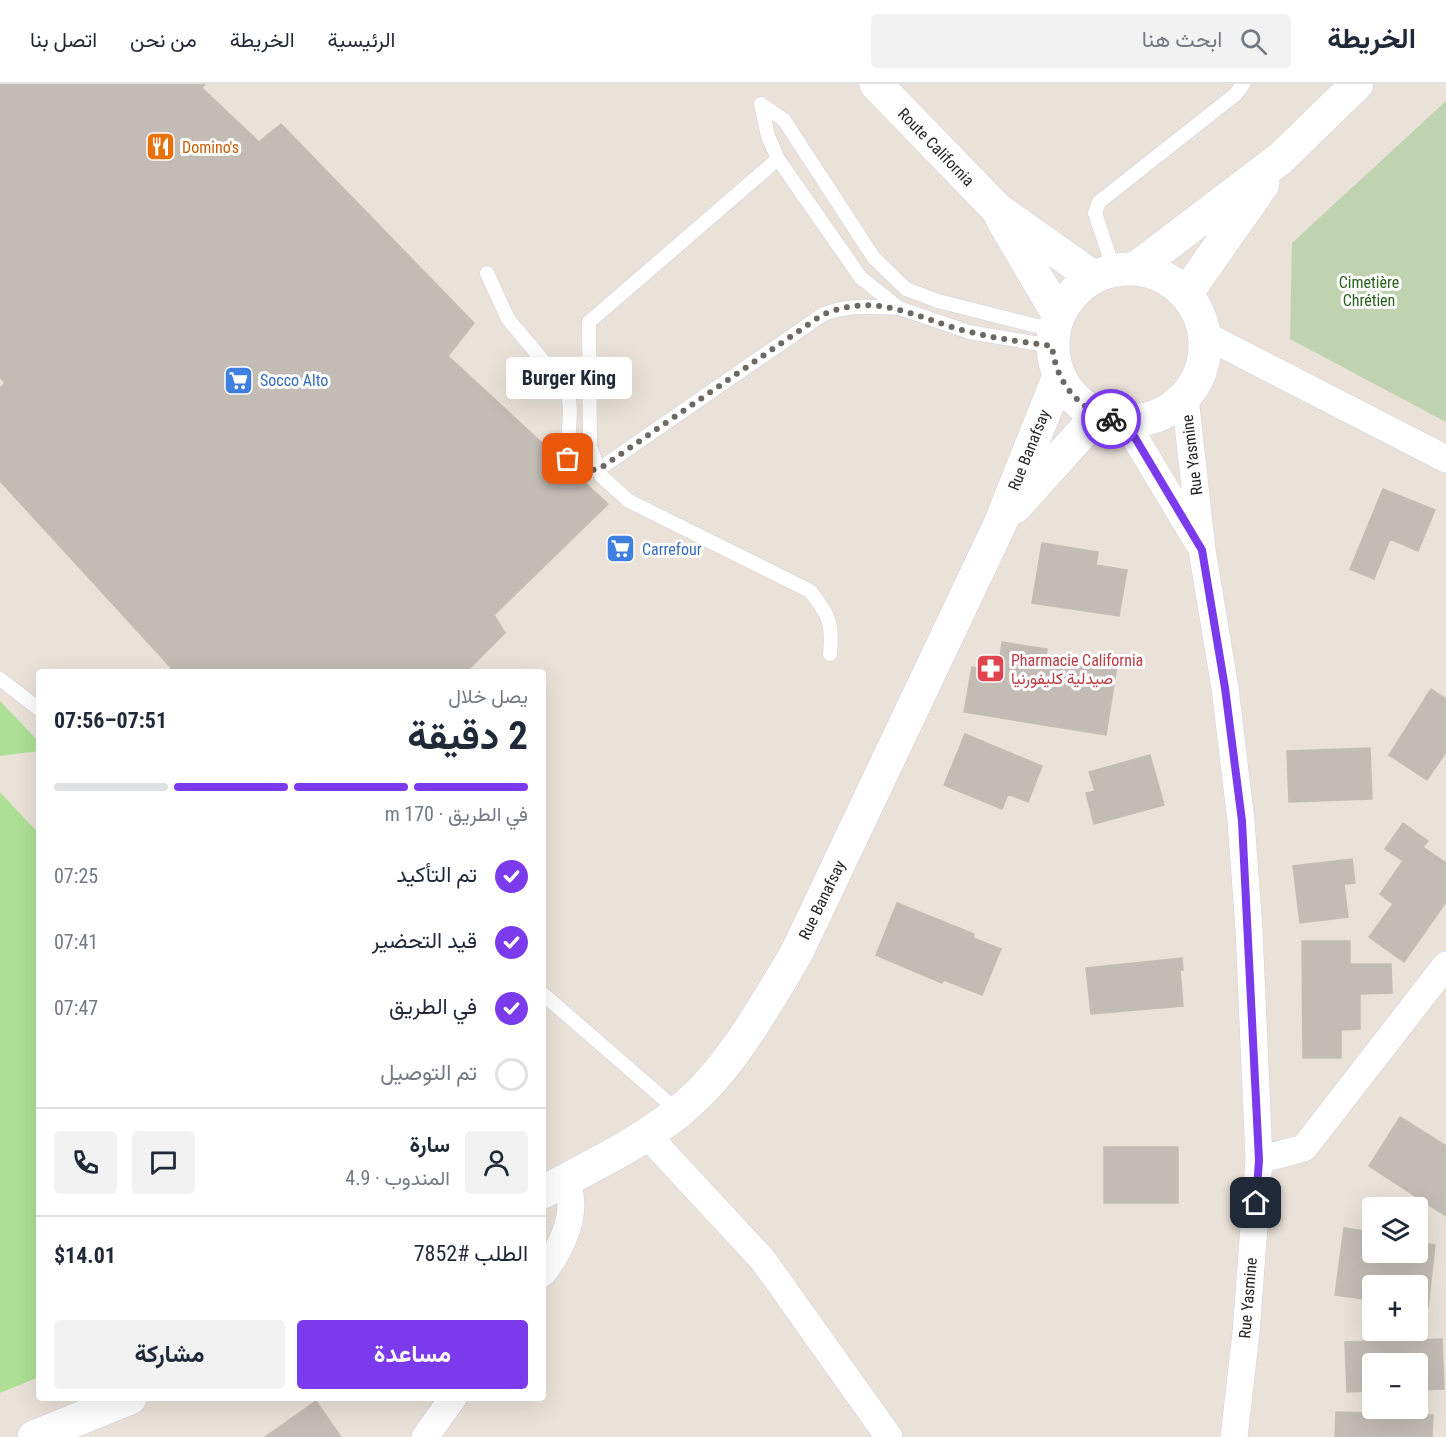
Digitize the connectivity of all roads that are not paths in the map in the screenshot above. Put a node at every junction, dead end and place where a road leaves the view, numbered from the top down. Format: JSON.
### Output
{"nodes":[{"id":1,"x":876,"y":84,"type":"edge"},
{"id":2,"x":1243,"y":84,"type":"edge"},
{"id":3,"x":1357,"y":84,"type":"edge"},
{"id":4,"x":1281,"y":158,"type":"junction"},
{"id":5,"x":778,"y":159,"type":"junction"},
{"id":6,"x":997,"y":209,"type":"junction"},
{"id":7,"x":1114,"y":272,"type":"junction"},
{"id":8,"x":487,"y":273,"type":"dead end"},
{"id":9,"x":1186,"y":294,"type":"junction"},
{"id":10,"x":899,"y":308,"type":"junction"},
{"id":11,"x":1205,"y":335,"type":"junction"},
{"id":12,"x":1056,"y":342,"type":"junction"},
{"id":13,"x":1185,"y":397,"type":"junction"},
{"id":14,"x":1112,"y":418,"type":"junction"},
{"id":15,"x":1446,"y":459,"type":"edge"},
{"id":16,"x":1000,"y":524,"type":"junction"},
{"id":17,"x":1202,"y":550,"type":"junction"},
{"id":18,"x":830,"y":654,"type":"dead end"},
{"id":19,"x":0,"y":679,"type":"edge"},
{"id":20,"x":36,"y":707,"type":"edge"},
{"id":21,"x":1446,"y":965,"type":"edge"},
{"id":22,"x":546,"y":997,"type":"edge"},
{"id":23,"x":679,"y":1112,"type":"junction"},
{"id":24,"x":647,"y":1135,"type":"junction"},
{"id":25,"x":1259,"y":1160,"type":"junction"},
{"id":26,"x":554,"y":1186,"type":"edge"},
{"id":27,"x":546,"y":1269,"type":"edge"},
{"id":28,"x":123,"y":1401,"type":"edge"},
{"id":29,"x":451,"y":1401,"type":"edge"},
{"id":30,"x":34,"y":1437,"type":"edge"},
{"id":31,"x":425,"y":1437,"type":"edge"},
{"id":32,"x":889,"y":1437,"type":"edge"},
{"id":33,"x":1234,"y":1437,"type":"edge"}],
"edges":[{"from":1,"to":6,"type":"main road","name":"Route California"},
{"from":2,"to":7,"type":"lane"},
{"from":3,"to":4,"type":"main road"},
{"from":4,"to":7,"type":"main road"},
{"from":4,"to":9,"type":"main road"},
{"from":5,"to":10,"type":"lane"},
{"from":5,"to":12,"type":"lane"},
{"from":5,"to":18,"type":"lane","bridge":true},
{"from":6,"to":7,"type":"main road","name":"Route California"},
{"from":6,"to":12,"type":"main road","name":"Route California"},
{"from":7,"to":9,"type":"main road"},
{"from":7,"to":12,"type":"main road"},
{"from":8,"to":10,"type":"lane"},
{"from":9,"to":11,"type":"main road"},
{"from":10,"to":12,"type":"lane"},
{"from":11,"to":13,"type":"main road"},
{"from":11,"to":15,"type":"street"},
{"from":12,"to":14,"type":"main road"},
{"from":12,"to":16,"type":"main road","name":"Rue Banafsay"},
{"from":13,"to":14,"type":"main road"},
{"from":13,"to":17,"type":"street","name":"Rue Yasmine"},
{"from":14,"to":16,"type":"main road","name":"Rue Banafsay"},
{"from":14,"to":17,"type":"street","name":"Rue Yasmine"},
{"from":16,"to":23,"type":"main road","name":"Rue Banafsay"},
{"from":17,"to":25,"type":"street","name":"Rue Yasmine"},
{"from":19,"to":20,"type":"lane"},
{"from":21,"to":25,"type":"street"},
{"from":22,"to":23,"type":"lane"},
{"from":23,"to":24,"type":"main road","name":"Rue Banafsay"},
{"from":24,"to":26,"type":"main road","name":"Rue Banafsay"},
{"from":24,"to":32,"type":"street"},
{"from":25,"to":33,"type":"street","name":"Rue Yasmine"},
{"from":26,"to":27,"type":"street"},
{"from":28,"to":30,"type":"main road"},
{"from":29,"to":31,"type":"street"}]}
